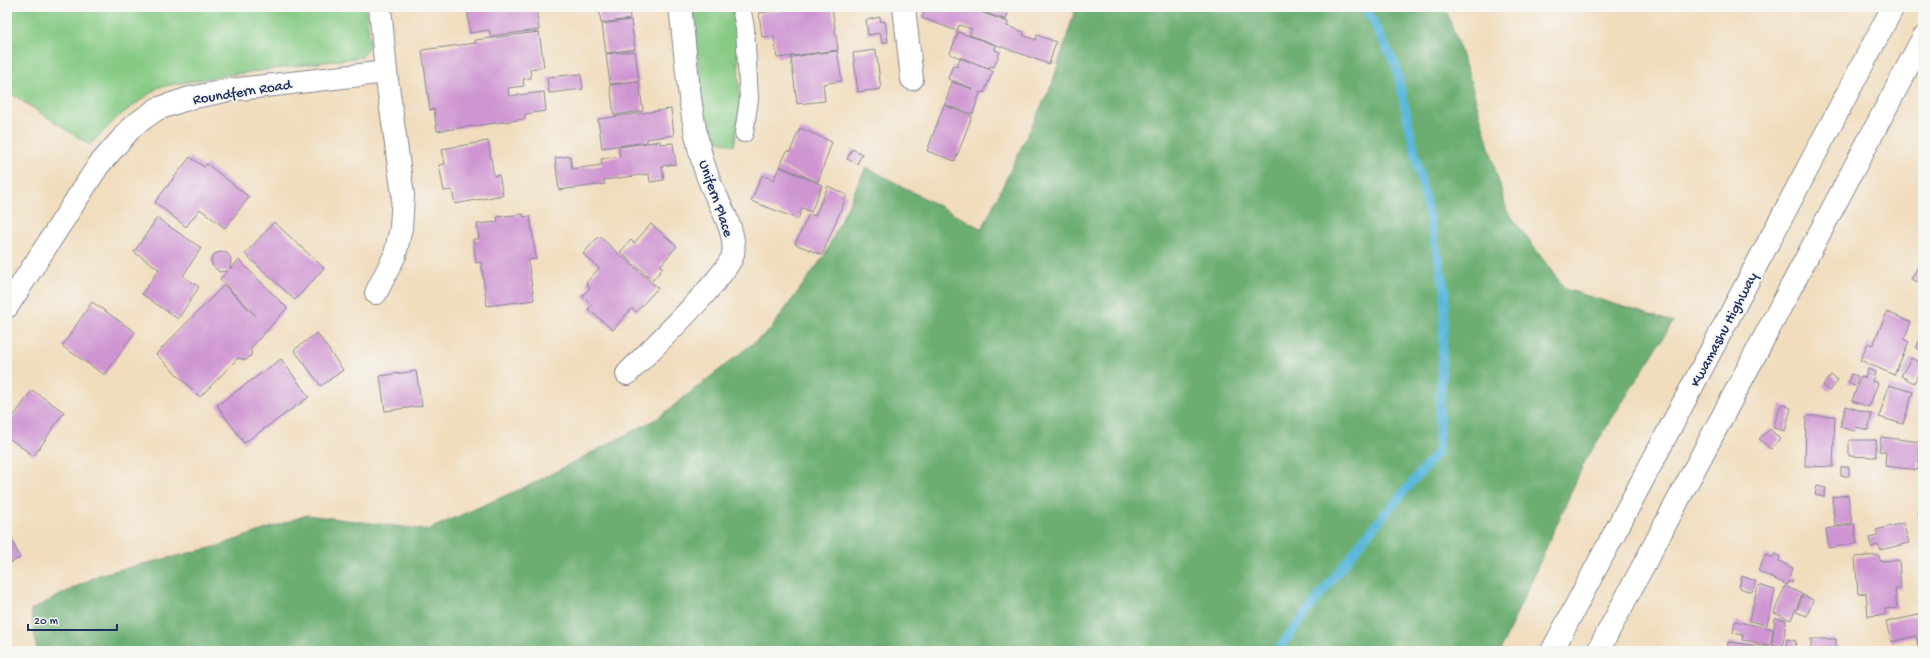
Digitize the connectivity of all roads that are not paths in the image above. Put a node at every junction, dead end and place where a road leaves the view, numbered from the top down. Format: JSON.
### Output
{"nodes":[{"id":1,"x":380,"y":7,"type":"edge"},
{"id":2,"x":680,"y":7,"type":"edge"},
{"id":3,"x":742,"y":7,"type":"edge"},
{"id":4,"x":904,"y":7,"type":"edge"},
{"id":5,"x":1893,"y":7,"type":"edge"},
{"id":6,"x":1923,"y":38,"type":"edge"},
{"id":7,"x":386,"y":72,"type":"junction"},
{"id":8,"x":912,"y":79,"type":"dead end"},
{"id":9,"x":744,"y":133,"type":"dead end"},
{"id":10,"x":376,"y":293,"type":"dead end"},
{"id":11,"x":7,"y":307,"type":"edge"},
{"id":12,"x":627,"y":374,"type":"dead end"},
{"id":13,"x":1552,"y":651,"type":"edge"},
{"id":14,"x":1598,"y":651,"type":"edge"}],
"edges":[{"from":1,"to":7,"type":"main road"},
{"from":2,"to":12,"type":"main road","name":"Unifern Place"},
{"from":3,"to":9,"type":"lane"},
{"from":4,"to":8,"type":"main road"},
{"from":5,"to":13,"type":"main road","name":"Kwamashu Highway"},
{"from":6,"to":14,"type":"main road"},
{"from":7,"to":10,"type":"main road"},
{"from":7,"to":11,"type":"main road","name":"Roundfern Road"}]}
